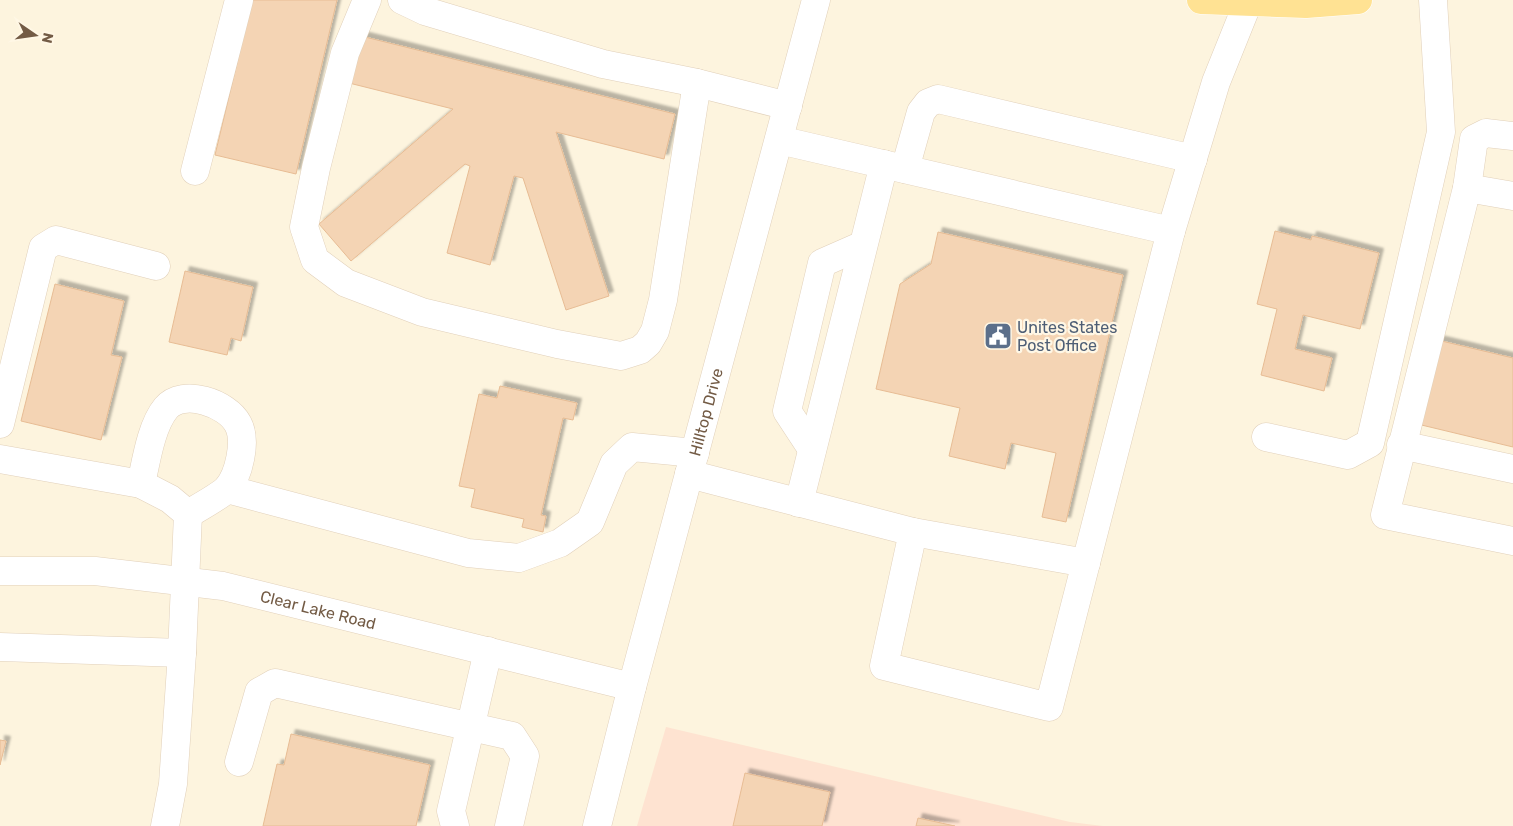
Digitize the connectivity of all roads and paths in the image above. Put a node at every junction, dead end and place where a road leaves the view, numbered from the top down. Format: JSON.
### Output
{"nodes":[{"id":1,"x":238,"y":0,"type":"edge"},
{"id":2,"x":367,"y":0,"type":"edge"},
{"id":3,"x":402,"y":0,"type":"edge"},
{"id":4,"x":816,"y":0,"type":"edge"},
{"id":5,"x":1201,"y":0,"type":"edge"},
{"id":6,"x":1358,"y":0,"type":"edge"},
{"id":7,"x":1433,"y":0,"type":"edge"},
{"id":8,"x":1249,"y":1,"type":"edge"},
{"id":9,"x":1324,"y":1,"type":"edge"},
{"id":10,"x":697,"y":83,"type":"junction"},
{"id":11,"x":788,"y":106,"type":"junction"},
{"id":12,"x":1513,"y":136,"type":"edge"},
{"id":13,"x":779,"y":140,"type":"junction"},
{"id":14,"x":1193,"y":159,"type":"junction"},
{"id":15,"x":894,"y":167,"type":"junction"},
{"id":16,"x":195,"y":171,"type":"dead end"},
{"id":17,"x":1467,"y":188,"type":"junction"},
{"id":18,"x":1513,"y":196,"type":"edge"},
{"id":19,"x":1171,"y":231,"type":"junction"},
{"id":20,"x":863,"y":246,"type":"junction"},
{"id":21,"x":156,"y":266,"type":"dead end"},
{"id":22,"x":0,"y":424,"type":"edge"},
{"id":23,"x":1266,"y":437,"type":"dead end"},
{"id":24,"x":1401,"y":445,"type":"junction"},
{"id":25,"x":812,"y":449,"type":"junction"},
{"id":26,"x":0,"y":459,"type":"edge"},
{"id":27,"x":692,"y":464,"type":"junction"},
{"id":28,"x":1513,"y":469,"type":"edge"},
{"id":29,"x":142,"y":484,"type":"junction"},
{"id":30,"x":226,"y":489,"type":"junction"},
{"id":31,"x":799,"y":503,"type":"junction"},
{"id":32,"x":188,"y":514,"type":"junction"},
{"id":33,"x":913,"y":532,"type":"junction"},
{"id":34,"x":1513,"y":541,"type":"edge"},
{"id":35,"x":1086,"y":563,"type":"junction"},
{"id":36,"x":0,"y":571,"type":"edge"},
{"id":37,"x":185,"y":582,"type":"junction"},
{"id":38,"x":0,"y":647,"type":"edge"},
{"id":39,"x":488,"y":651,"type":"junction"},
{"id":40,"x":182,"y":654,"type":"junction"},
{"id":41,"x":632,"y":687,"type":"junction"},
{"id":42,"x":470,"y":726,"type":"junction"},
{"id":43,"x":239,"y":762,"type":"dead end"},
{"id":44,"x":165,"y":826,"type":"edge"},
{"id":45,"x":455,"y":826,"type":"edge"},
{"id":46,"x":510,"y":826,"type":"edge"},
{"id":47,"x":597,"y":826,"type":"edge"}],
"edges":[{"from":1,"to":16,"type":"street"},
{"from":2,"to":10,"type":"street"},
{"from":3,"to":10,"type":"street"},
{"from":4,"to":11,"type":"street","name":"Hilltop Drive"},
{"from":5,"to":8,"type":"main road"},
{"from":6,"to":9,"type":"main road"},
{"from":7,"to":23,"type":"street"},
{"from":8,"to":9,"type":"main road"},
{"from":8,"to":14,"type":"street"},
{"from":10,"to":11,"type":"street"},
{"from":11,"to":13,"type":"street","name":"Hilltop Drive"},
{"from":12,"to":17,"type":"street"},
{"from":13,"to":15,"type":"street"},
{"from":13,"to":27,"type":"street","name":"Hilltop Drive"},
{"from":14,"to":15,"type":"street"},
{"from":14,"to":19,"type":"street"},
{"from":15,"to":19,"type":"street"},
{"from":15,"to":20,"type":"street"},
{"from":17,"to":18,"type":"street"},
{"from":17,"to":24,"type":"street"},
{"from":19,"to":35,"type":"street"},
{"from":20,"to":25,"type":"street"},
{"from":20,"to":25,"type":"street"},
{"from":21,"to":22,"type":"street"},
{"from":24,"to":28,"type":"street"},
{"from":24,"to":34,"type":"street"},
{"from":25,"to":31,"type":"street"},
{"from":26,"to":29,"type":"street"},
{"from":27,"to":30,"type":"street"},
{"from":27,"to":31,"type":"street"},
{"from":27,"to":41,"type":"street","name":"Hilltop Drive"},
{"from":29,"to":30,"type":"street"},
{"from":29,"to":32,"type":"street"},
{"from":30,"to":32,"type":"street"},
{"from":31,"to":33,"type":"street"},
{"from":32,"to":37,"type":"street"},
{"from":33,"to":35,"type":"street"},
{"from":33,"to":35,"type":"street"},
{"from":36,"to":37,"type":"street","name":"Clear Lake Road"},
{"from":37,"to":39,"type":"street","name":"Clear Lake Road"},
{"from":37,"to":40,"type":"street"},
{"from":38,"to":40,"type":"street"},
{"from":39,"to":41,"type":"street","name":"Clear Lake Road"},
{"from":39,"to":42,"type":"street"},
{"from":40,"to":44,"type":"street"},
{"from":41,"to":47,"type":"street","name":"Hilltop Drive"},
{"from":42,"to":43,"type":"street"},
{"from":42,"to":45,"type":"street"},
{"from":42,"to":46,"type":"street"}]}
